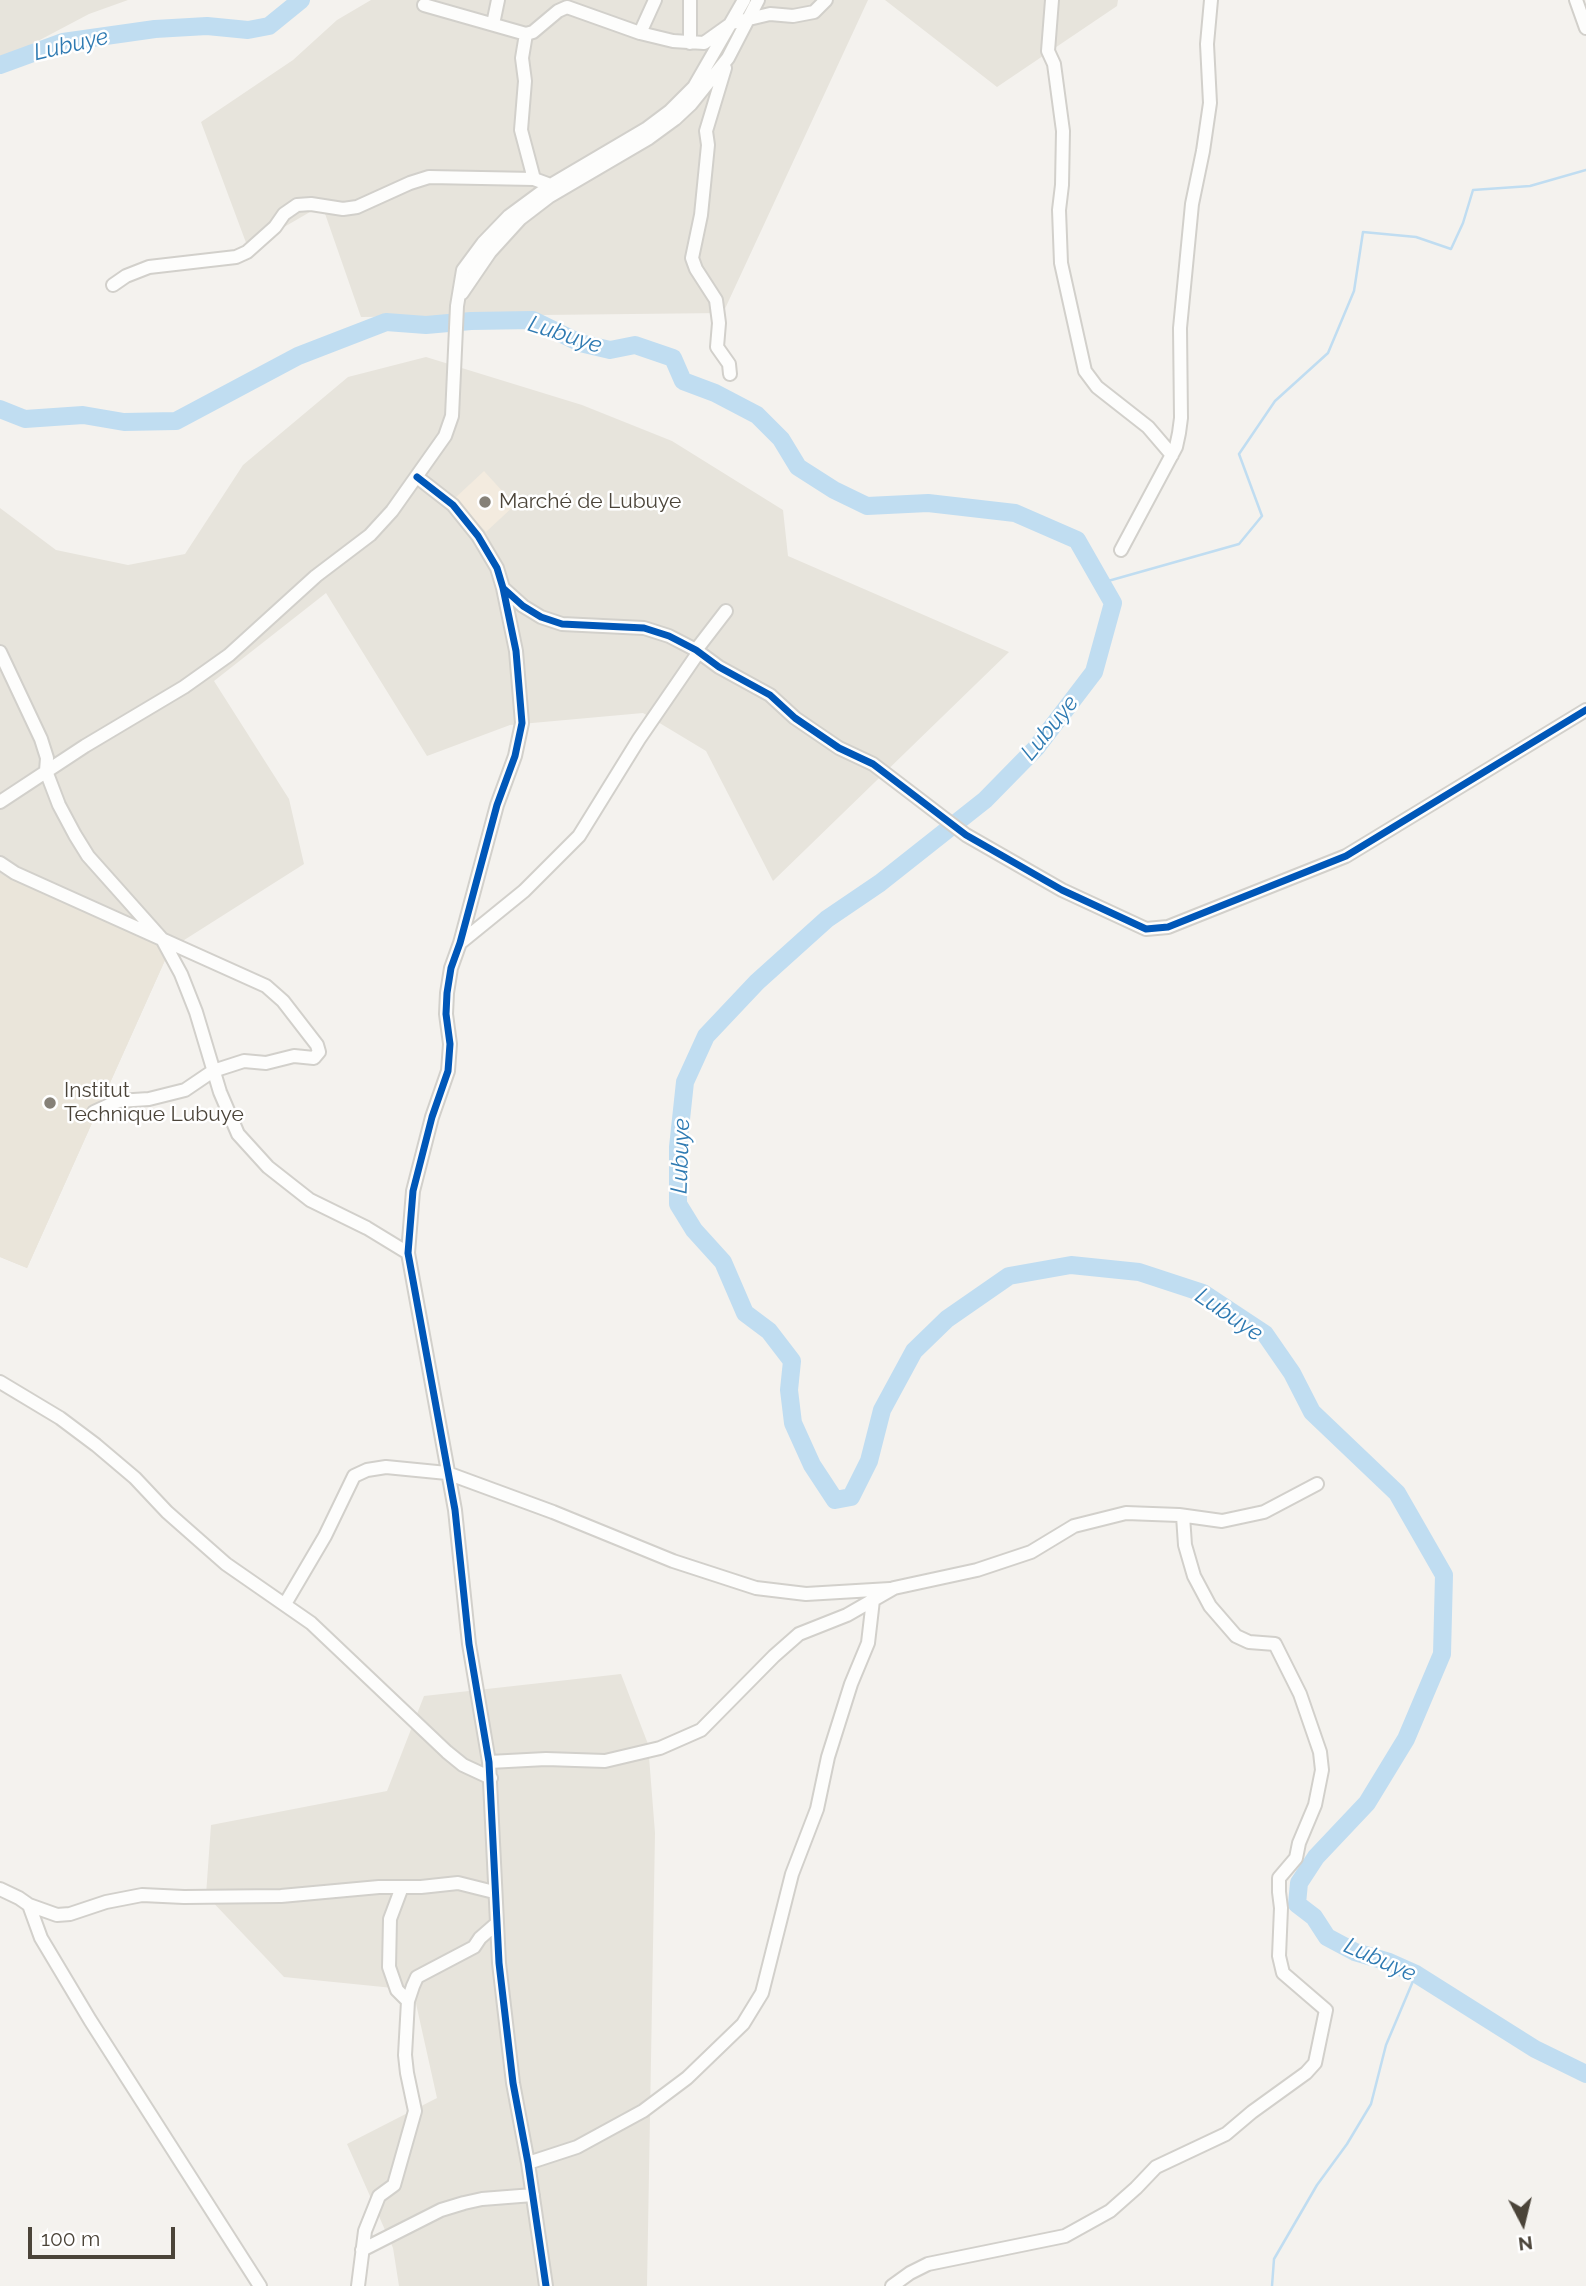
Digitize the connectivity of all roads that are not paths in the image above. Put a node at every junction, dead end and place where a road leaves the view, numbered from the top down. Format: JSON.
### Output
{"nodes":[{"id":1,"x":498,"y":0,"type":"edge"},
{"id":2,"x":655,"y":0,"type":"edge"},
{"id":3,"x":690,"y":0,"type":"edge"},
{"id":4,"x":744,"y":0,"type":"edge"},
{"id":5,"x":758,"y":0,"type":"edge"},
{"id":6,"x":826,"y":0,"type":"edge"},
{"id":7,"x":1052,"y":0,"type":"edge"},
{"id":8,"x":1210,"y":0,"type":"edge"},
{"id":9,"x":1576,"y":0,"type":"edge"},
{"id":10,"x":424,"y":5,"type":"dead end"},
{"id":11,"x":750,"y":17,"type":"junction"},
{"id":12,"x":732,"y":23,"type":"junction"},
{"id":13,"x":493,"y":24,"type":"junction"},
{"id":14,"x":1586,"y":28,"type":"edge"},
{"id":15,"x":640,"y":33,"type":"junction"},
{"id":16,"x":526,"y":34,"type":"junction"},
{"id":17,"x":690,"y":43,"type":"junction"},
{"id":18,"x":728,"y":58,"type":"junction"},
{"id":19,"x":534,"y":179,"type":"junction"},
{"id":20,"x":556,"y":187,"type":"junction"},
{"id":21,"x":113,"y":285,"type":"dead end"},
{"id":22,"x":730,"y":374,"type":"dead end"},
{"id":23,"x":1172,"y":455,"type":"junction"},
{"id":24,"x":417,"y":477,"type":"junction"},
{"id":25,"x":1121,"y":550,"type":"dead end"},
{"id":26,"x":503,"y":588,"type":"junction"},
{"id":27,"x":726,"y":611,"type":"dead end"},
{"id":28,"x":696,"y":650,"type":"junction"},
{"id":29,"x":0,"y":652,"type":"edge"},
{"id":30,"x":1586,"y":710,"type":"edge"},
{"id":31,"x":46,"y":771,"type":"junction"},
{"id":32,"x":0,"y":802,"type":"edge"},
{"id":33,"x":0,"y":863,"type":"edge"},
{"id":34,"x":162,"y":939,"type":"junction"},
{"id":35,"x":460,"y":943,"type":"junction"},
{"id":36,"x":213,"y":1071,"type":"junction"},
{"id":37,"x":94,"y":1112,"type":"dead end"},
{"id":38,"x":408,"y":1253,"type":"junction"},
{"id":39,"x":0,"y":1382,"type":"edge"},
{"id":40,"x":447,"y":1473,"type":"junction"},
{"id":41,"x":1317,"y":1484,"type":"dead end"},
{"id":42,"x":1182,"y":1516,"type":"junction"},
{"id":43,"x":894,"y":1588,"type":"junction"},
{"id":44,"x":873,"y":1600,"type":"junction"},
{"id":45,"x":285,"y":1604,"type":"junction"},
{"id":46,"x":489,"y":1762,"type":"junction"},
{"id":47,"x":491,"y":1778,"type":"junction"},
{"id":48,"x":402,"y":1887,"type":"junction"},
{"id":49,"x":0,"y":1889,"type":"edge"},
{"id":50,"x":494,"y":1892,"type":"junction"},
{"id":51,"x":29,"y":1905,"type":"junction"},
{"id":52,"x":496,"y":1924,"type":"junction"},
{"id":53,"x":408,"y":2001,"type":"junction"},
{"id":54,"x":528,"y":2163,"type":"junction"},
{"id":55,"x":533,"y":2195,"type":"junction"},
{"id":56,"x":362,"y":2250,"type":"junction"},
{"id":57,"x":260,"y":2286,"type":"edge"},
{"id":58,"x":358,"y":2286,"type":"edge"},
{"id":59,"x":546,"y":2286,"type":"edge"},
{"id":60,"x":892,"y":2286,"type":"edge"}],
"edges":[{"from":1,"to":13,"type":"street"},
{"from":2,"to":15,"type":"street"},
{"from":3,"to":17,"type":"street"},
{"from":4,"to":12,"type":"street"},
{"from":5,"to":11,"type":"street"},
{"from":6,"to":11,"type":"street"},
{"from":7,"to":23,"type":"street"},
{"from":8,"to":23,"type":"street"},
{"from":9,"to":14,"type":"street"},
{"from":10,"to":13,"type":"street"},
{"from":11,"to":12,"type":"street"},
{"from":11,"to":18,"type":"street"},
{"from":12,"to":17,"type":"street"},
{"from":12,"to":20,"type":"street"},
{"from":13,"to":16,"type":"street"},
{"from":15,"to":16,"type":"street"},
{"from":15,"to":17,"type":"street"},
{"from":16,"to":19,"type":"street"},
{"from":18,"to":20,"type":"street"},
{"from":18,"to":22,"type":"street"},
{"from":19,"to":20,"type":"street"},
{"from":19,"to":21,"type":"street"},
{"from":20,"to":24,"type":"street"},
{"from":23,"to":25,"type":"street"},
{"from":24,"to":26,"type":"street"},
{"from":24,"to":31,"type":"street"},
{"from":26,"to":28,"type":"street"},
{"from":26,"to":35,"type":"street"},
{"from":27,"to":28,"type":"street"},
{"from":28,"to":30,"type":"street"},
{"from":28,"to":35,"type":"street"},
{"from":29,"to":31,"type":"street"},
{"from":31,"to":32,"type":"street"},
{"from":31,"to":34,"type":"street"},
{"from":33,"to":34,"type":"street"},
{"from":34,"to":36,"type":"street"},
{"from":34,"to":36,"type":"street"},
{"from":35,"to":38,"type":"street"},
{"from":36,"to":37,"type":"street"},
{"from":36,"to":38,"type":"street"},
{"from":38,"to":40,"type":"street"},
{"from":39,"to":45,"type":"street"},
{"from":40,"to":43,"type":"street"},
{"from":40,"to":45,"type":"street"},
{"from":40,"to":46,"type":"street"},
{"from":41,"to":42,"type":"street"},
{"from":42,"to":43,"type":"street"},
{"from":42,"to":60,"type":"street"},
{"from":43,"to":44,"type":"street"},
{"from":44,"to":46,"type":"street"},
{"from":44,"to":54,"type":"street"},
{"from":45,"to":47,"type":"street"},
{"from":46,"to":47,"type":"street"},
{"from":47,"to":50,"type":"street"},
{"from":48,"to":50,"type":"street"},
{"from":48,"to":51,"type":"street"},
{"from":48,"to":53,"type":"street"},
{"from":49,"to":51,"type":"street"},
{"from":50,"to":52,"type":"street"},
{"from":51,"to":57,"type":"street"},
{"from":52,"to":53,"type":"street"},
{"from":52,"to":54,"type":"street"},
{"from":53,"to":56,"type":"street"},
{"from":54,"to":55,"type":"street"},
{"from":55,"to":56,"type":"street"},
{"from":55,"to":59,"type":"street"},
{"from":56,"to":58,"type":"street"}]}
